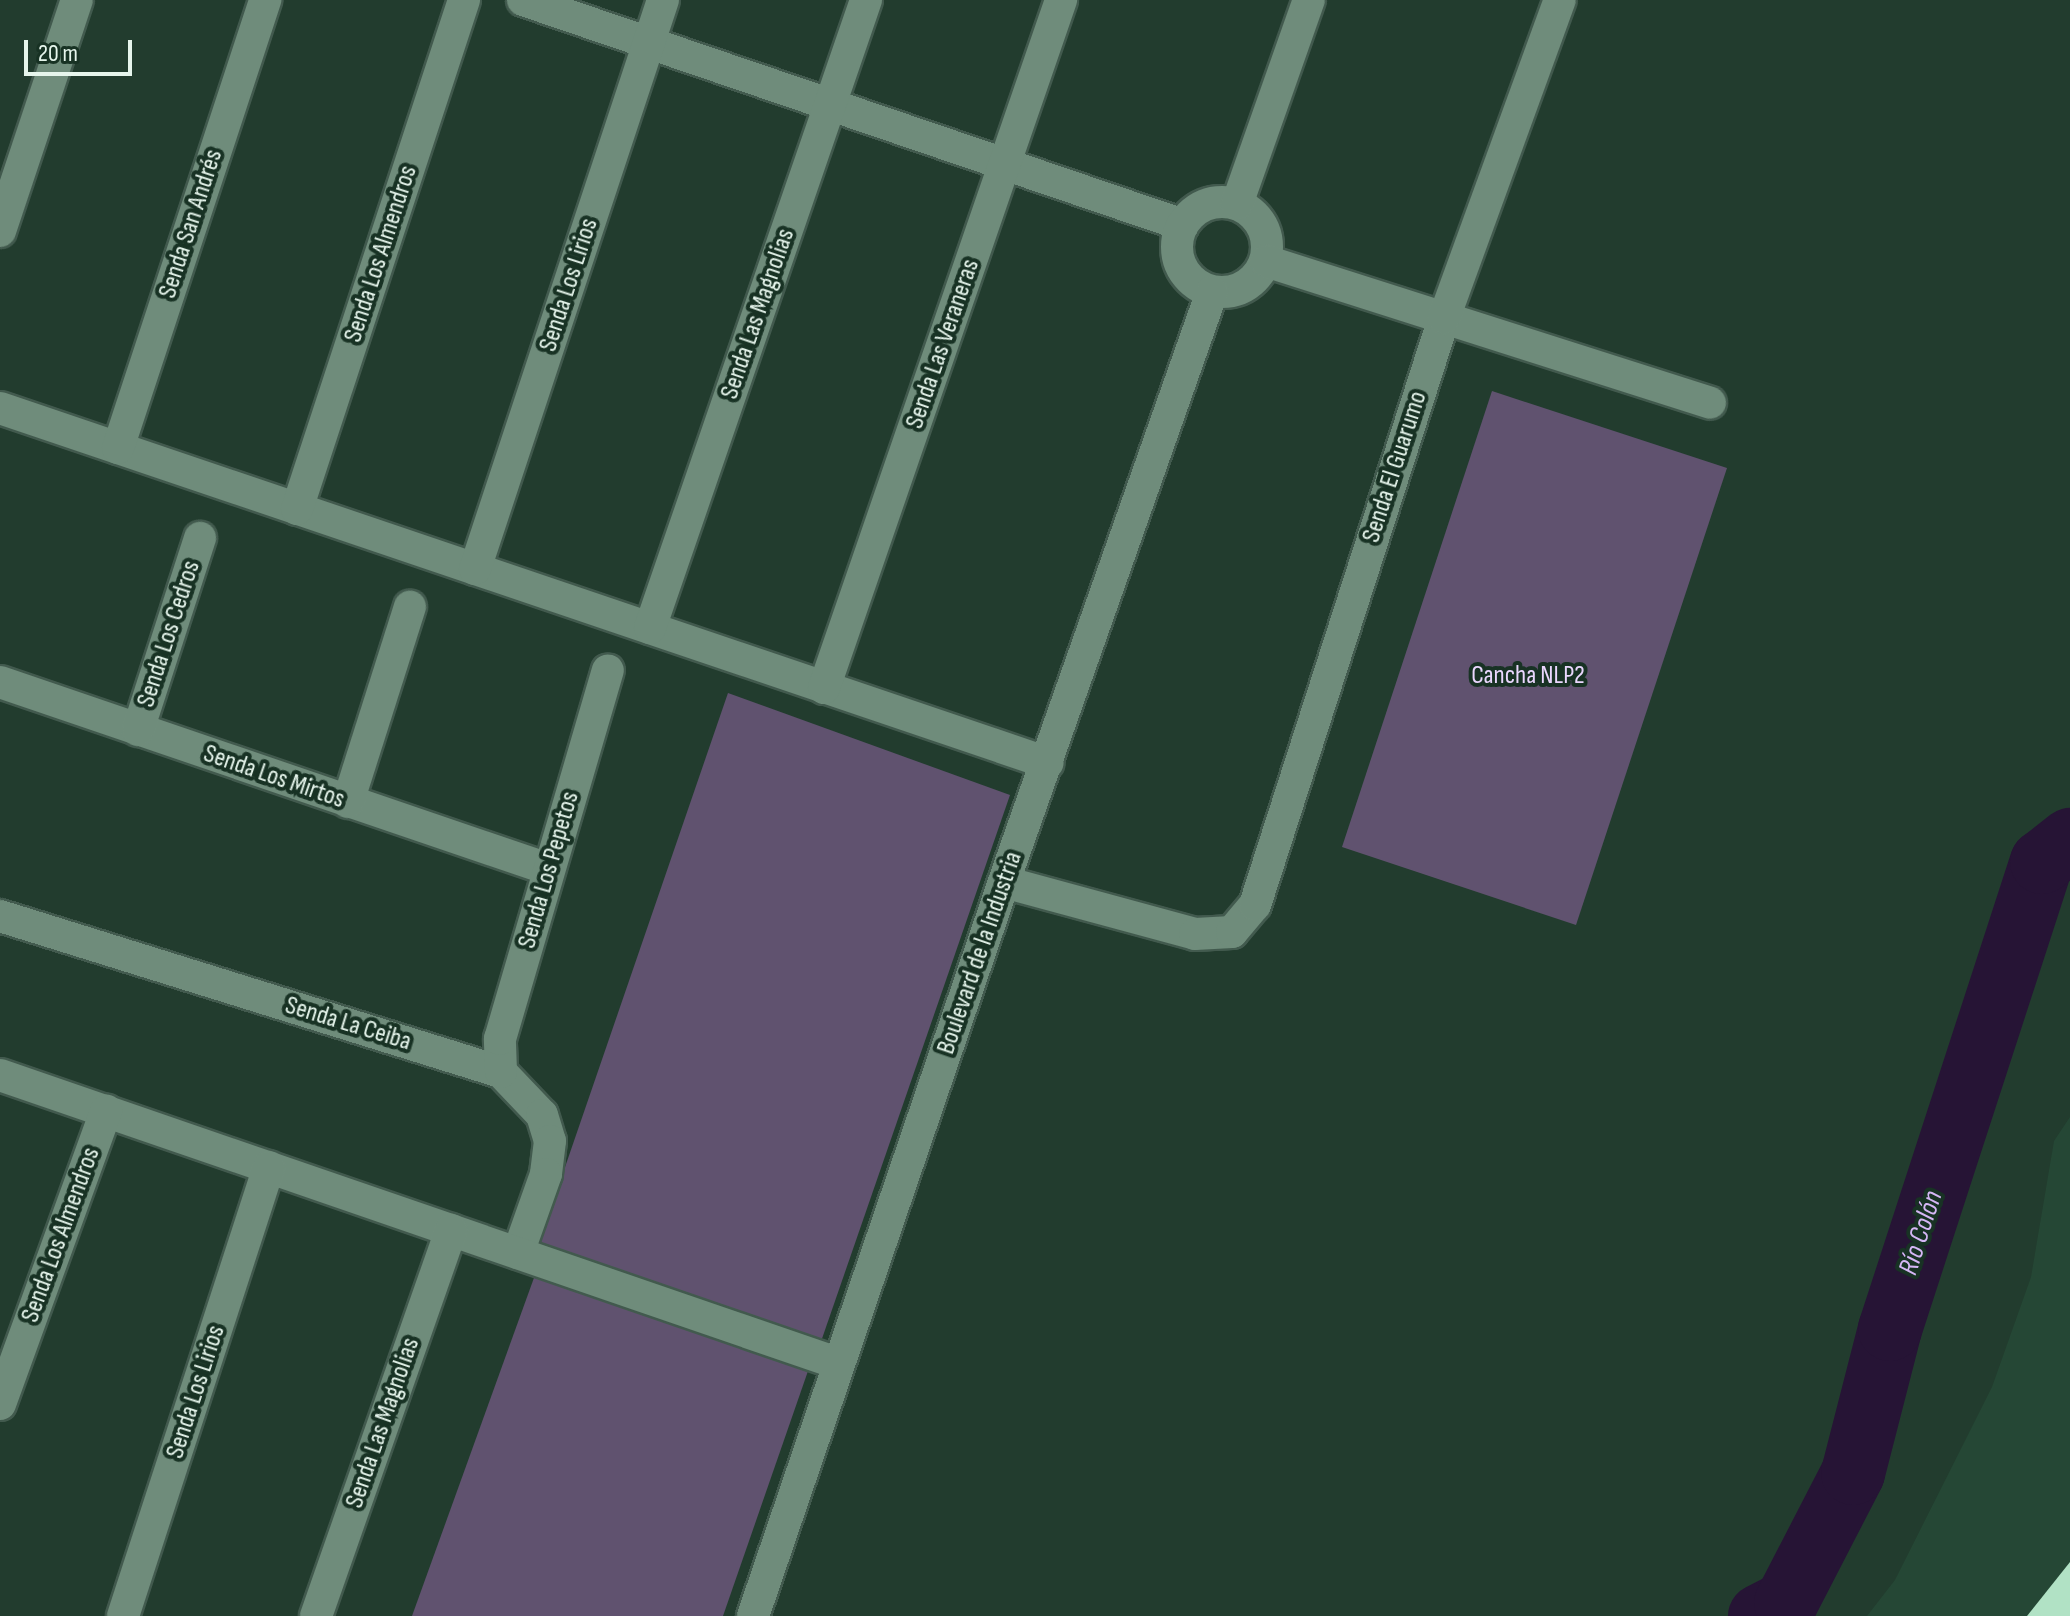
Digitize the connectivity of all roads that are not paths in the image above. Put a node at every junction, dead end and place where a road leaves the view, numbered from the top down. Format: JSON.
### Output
{"nodes":[{"id":1,"x":77,"y":0,"type":"edge"},
{"id":2,"x":265,"y":0,"type":"edge"},
{"id":3,"x":464,"y":0,"type":"edge"},
{"id":4,"x":523,"y":0,"type":"edge"},
{"id":5,"x":663,"y":0,"type":"edge"},
{"id":6,"x":866,"y":0,"type":"edge"},
{"id":7,"x":1061,"y":0,"type":"edge"},
{"id":8,"x":1309,"y":0,"type":"edge"},
{"id":9,"x":1560,"y":0,"type":"edge"},
{"id":10,"x":649,"y":43,"type":"junction"},
{"id":11,"x":831,"y":105,"type":"junction"},
{"id":12,"x":1005,"y":164,"type":"junction"},
{"id":13,"x":1237,"y":204,"type":"junction"},
{"id":14,"x":1183,"y":225,"type":"junction"},
{"id":15,"x":0,"y":231,"type":"edge"},
{"id":16,"x":1266,"y":261,"type":"junction"},
{"id":17,"x":1212,"y":292,"type":"junction"},
{"id":18,"x":1444,"y":318,"type":"junction"},
{"id":19,"x":1710,"y":403,"type":"dead end"},
{"id":20,"x":0,"y":408,"type":"edge"},
{"id":21,"x":118,"y":448,"type":"junction"},
{"id":22,"x":297,"y":509,"type":"junction"},
{"id":23,"x":200,"y":538,"type":"dead end"},
{"id":24,"x":475,"y":569,"type":"junction"},
{"id":25,"x":410,"y":607,"type":"dead end"},
{"id":26,"x":650,"y":628,"type":"junction"},
{"id":27,"x":608,"y":670,"type":"dead end"},
{"id":28,"x":0,"y":682,"type":"edge"},
{"id":29,"x":824,"y":688,"type":"junction"},
{"id":30,"x":138,"y":730,"type":"junction"},
{"id":31,"x":1048,"y":763,"type":"junction"},
{"id":32,"x":348,"y":802,"type":"junction"},
{"id":33,"x":548,"y":869,"type":"junction"},
{"id":34,"x":1004,"y":882,"type":"junction"},
{"id":35,"x":0,"y":916,"type":"edge"},
{"id":36,"x":501,"y":1072,"type":"junction"},
{"id":37,"x":0,"y":1075,"type":"edge"},
{"id":38,"x":106,"y":1111,"type":"junction"},
{"id":39,"x":269,"y":1167,"type":"junction"},
{"id":40,"x":451,"y":1230,"type":"junction"},
{"id":41,"x":518,"y":1253,"type":"junction"},
{"id":42,"x":837,"y":1363,"type":"junction"},
{"id":43,"x":0,"y":1404,"type":"edge"},
{"id":44,"x":123,"y":1616,"type":"edge"},
{"id":45,"x":316,"y":1616,"type":"edge"},
{"id":46,"x":753,"y":1616,"type":"edge"}],
"edges":[{"from":1,"to":15,"type":"street"},
{"from":2,"to":21,"type":"street","name":"Senda San Andrés"},
{"from":3,"to":22,"type":"street","name":"Senda Los Almendros"},
{"from":4,"to":10,"type":"street"},
{"from":5,"to":10,"type":"street","name":"Senda Los Lirios"},
{"from":6,"to":11,"type":"street","name":"Senda Las Magnolias"},
{"from":7,"to":12,"type":"street","name":"Senda Las Veraneras"},
{"from":8,"to":13,"type":"street"},
{"from":9,"to":18,"type":"street","name":"Senda El Guarumo"},
{"from":10,"to":11,"type":"street"},
{"from":10,"to":24,"type":"street","name":"Senda Los Lirios"},
{"from":11,"to":12,"type":"street"},
{"from":11,"to":26,"type":"street","name":"Senda Las Magnolias"},
{"from":12,"to":14,"type":"street"},
{"from":12,"to":29,"type":"street","name":"Senda Las Veraneras"},
{"from":13,"to":14,"type":"street"},
{"from":13,"to":16,"type":"street"},
{"from":14,"to":17,"type":"street"},
{"from":16,"to":17,"type":"street"},
{"from":16,"to":18,"type":"street"},
{"from":17,"to":31,"type":"street","name":"Boulevard de la Industria"},
{"from":18,"to":19,"type":"street"},
{"from":18,"to":34,"type":"street","name":"Senda El Guarumo"},
{"from":20,"to":21,"type":"street"},
{"from":21,"to":22,"type":"street"},
{"from":22,"to":24,"type":"street"},
{"from":23,"to":30,"type":"street","name":"Senda Los Cedros"},
{"from":24,"to":26,"type":"street"},
{"from":25,"to":32,"type":"street"},
{"from":26,"to":29,"type":"street"},
{"from":27,"to":33,"type":"street","name":"Senda Los Pepetos"},
{"from":28,"to":30,"type":"street","name":"Senda Los Mirtos"},
{"from":29,"to":31,"type":"street"},
{"from":30,"to":32,"type":"street","name":"Senda Los Mirtos"},
{"from":31,"to":34,"type":"street","name":"Boulevard de la Industria"},
{"from":32,"to":33,"type":"street","name":"Senda Los Mirtos"},
{"from":33,"to":36,"type":"street","name":"Senda Los Pepetos"},
{"from":34,"to":42,"type":"street","name":"Boulevard de la Industria"},
{"from":35,"to":36,"type":"street","name":"Senda La Ceiba"},
{"from":36,"to":41,"type":"street","name":"Senda La Ceiba"},
{"from":37,"to":38,"type":"street"},
{"from":38,"to":39,"type":"street"},
{"from":38,"to":43,"type":"street","name":"Senda Los Almendros"},
{"from":39,"to":40,"type":"street"},
{"from":39,"to":44,"type":"street","name":"Senda Los Lirios"},
{"from":40,"to":41,"type":"street"},
{"from":40,"to":45,"type":"street","name":"Senda Las Magnolias"},
{"from":41,"to":42,"type":"street"},
{"from":42,"to":46,"type":"street","name":"Boulevard de la Industria"}]}
